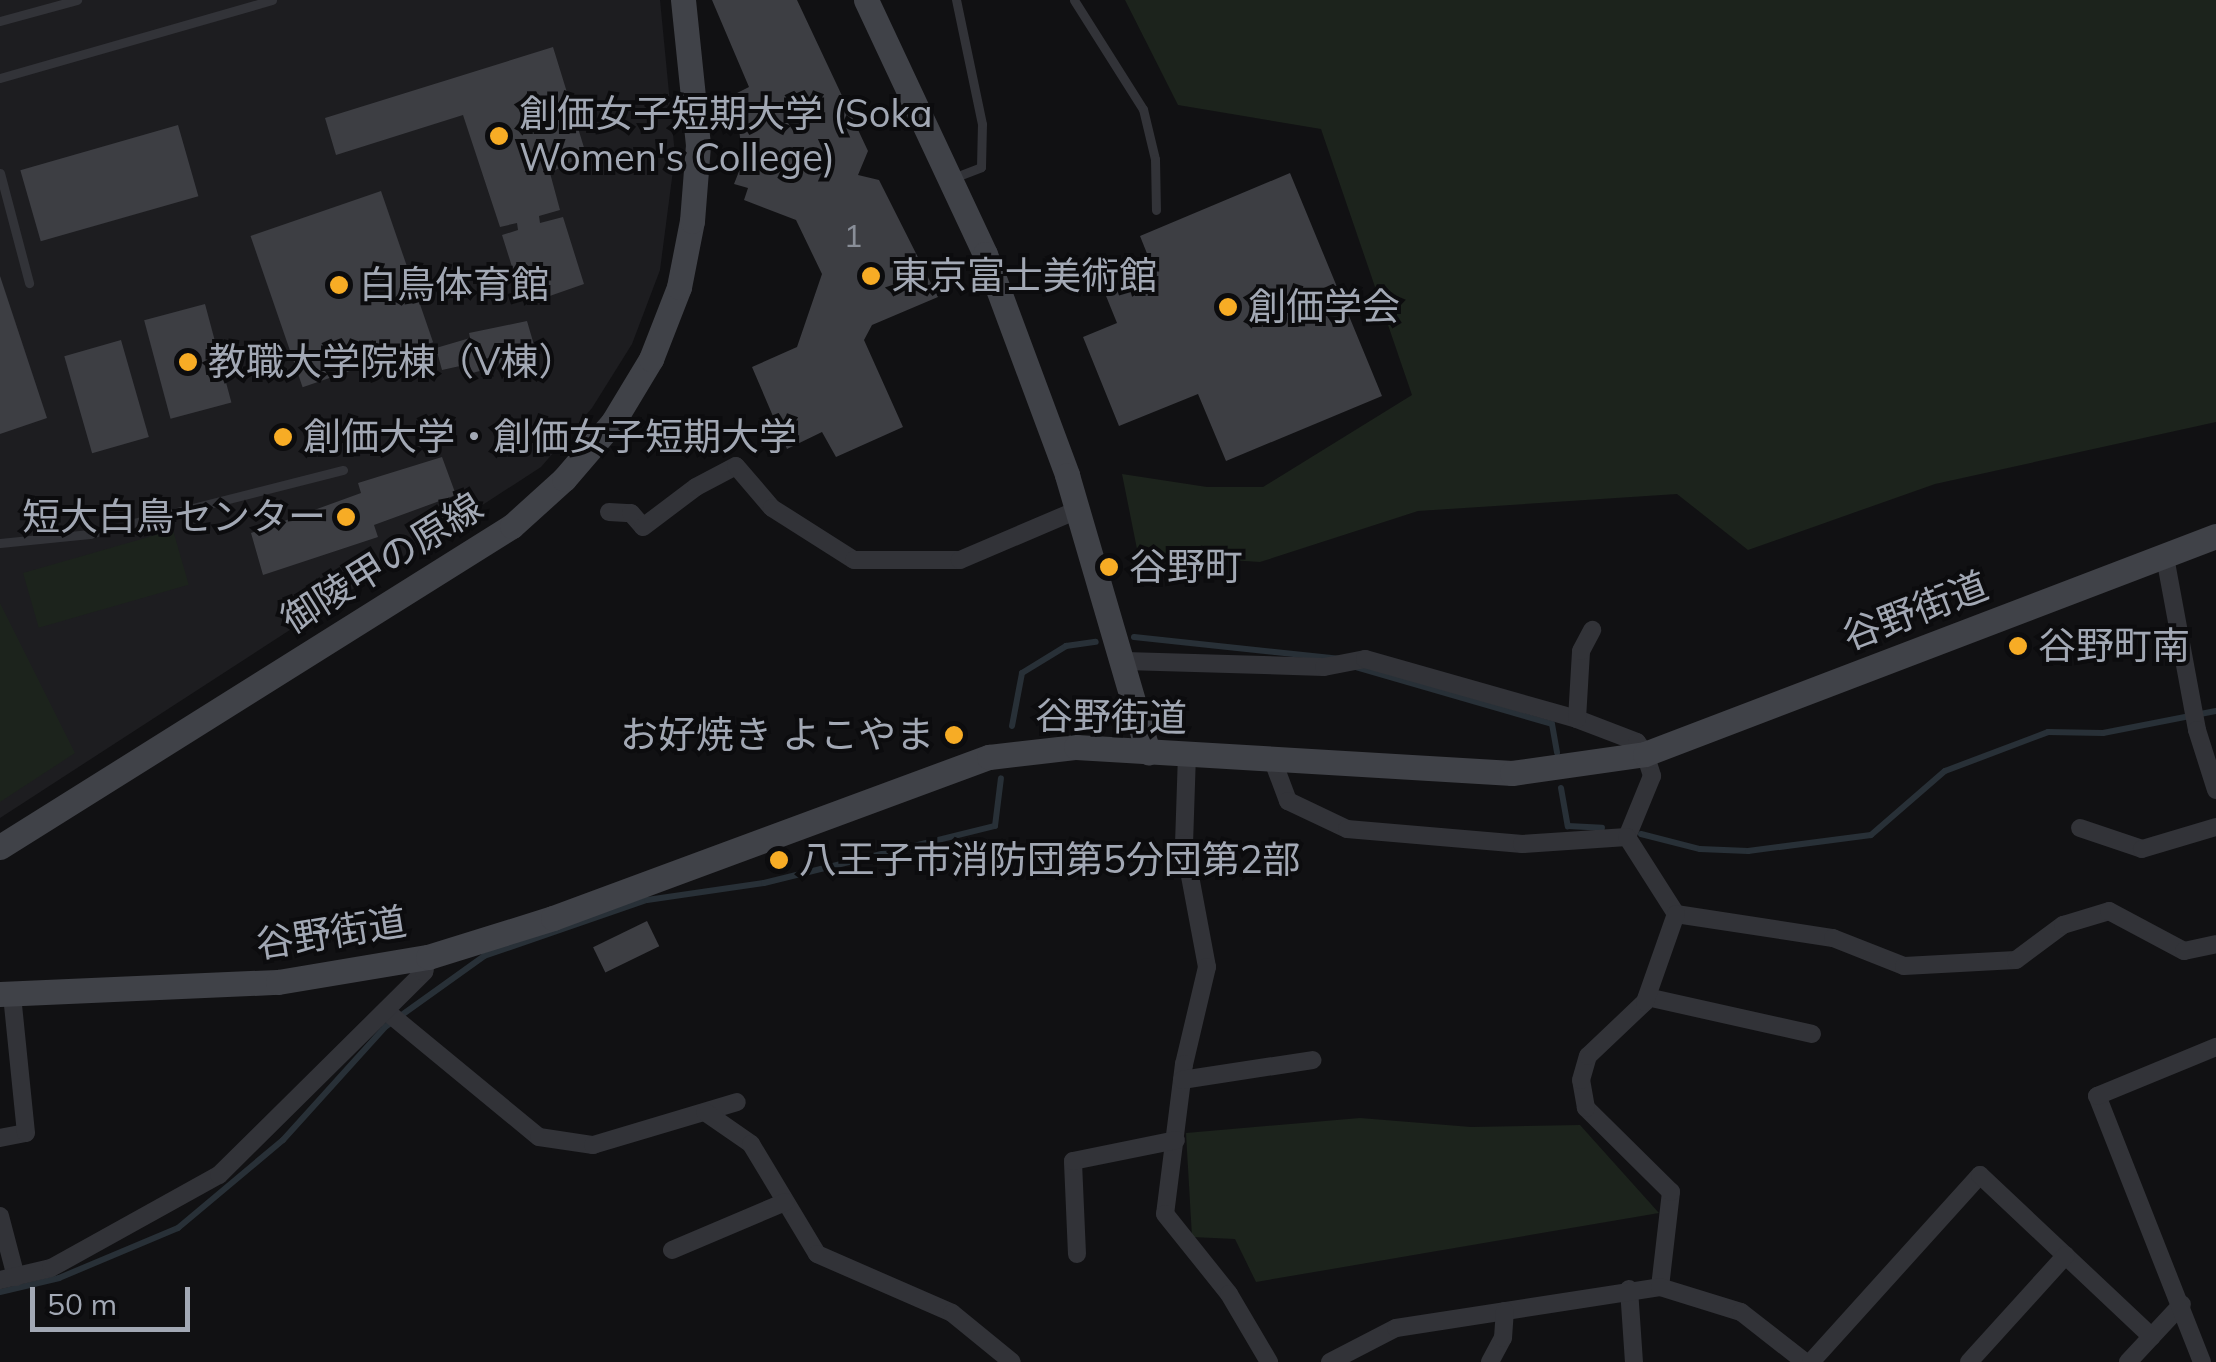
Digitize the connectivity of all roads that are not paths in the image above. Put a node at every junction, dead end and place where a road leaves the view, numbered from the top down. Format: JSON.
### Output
{"nodes":[{"id":1,"x":272,"y":0,"type":"edge"},
{"id":2,"x":683,"y":0,"type":"edge"},
{"id":3,"x":866,"y":0,"type":"edge"},
{"id":4,"x":956,"y":0,"type":"edge"},
{"id":5,"x":1074,"y":0,"type":"edge"},
{"id":6,"x":71,"y":1,"type":"edge"},
{"id":7,"x":0,"y":21,"type":"edge"},
{"id":8,"x":0,"y":78,"type":"edge"},
{"id":9,"x":0,"y":173,"type":"edge"},
{"id":10,"x":953,"y":178,"type":"junction"},
{"id":11,"x":1156,"y":210,"type":"dead end"},
{"id":12,"x":29,"y":283,"type":"dead end"},
{"id":13,"x":343,"y":470,"type":"dead end"},
{"id":14,"x":1078,"y":510,"type":"junction"},
{"id":15,"x":610,"y":512,"type":"dead end"},
{"id":16,"x":2216,"y":536,"type":"edge"},
{"id":17,"x":0,"y":543,"type":"edge"},
{"id":18,"x":2165,"y":557,"type":"junction"},
{"id":19,"x":1592,"y":630,"type":"dead end"},
{"id":20,"x":1126,"y":661,"type":"junction"},
{"id":21,"x":1576,"y":719,"type":"junction"},
{"id":22,"x":1148,"y":752,"type":"junction"},
{"id":23,"x":1187,"y":754,"type":"junction"},
{"id":24,"x":1645,"y":754,"type":"junction"},
{"id":25,"x":1272,"y":761,"type":"junction"},
{"id":26,"x":2216,"y":790,"type":"edge"},
{"id":27,"x":2216,"y":827,"type":"edge"},
{"id":28,"x":2080,"y":828,"type":"dead end"},
{"id":29,"x":1627,"y":837,"type":"junction"},
{"id":30,"x":0,"y":847,"type":"edge"},
{"id":31,"x":1676,"y":914,"type":"junction"},
{"id":32,"x":2216,"y":944,"type":"edge"},
{"id":33,"x":428,"y":957,"type":"junction"},
{"id":34,"x":6,"y":994,"type":"edge"},
{"id":35,"x":1647,"y":998,"type":"junction"},
{"id":36,"x":392,"y":1017,"type":"junction"},
{"id":37,"x":1812,"y":1034,"type":"dead end"},
{"id":38,"x":2216,"y":1047,"type":"edge"},
{"id":39,"x":1312,"y":1060,"type":"dead end"},
{"id":40,"x":1182,"y":1080,"type":"junction"},
{"id":41,"x":737,"y":1102,"type":"dead end"},
{"id":42,"x":705,"y":1112,"type":"junction"},
{"id":43,"x":0,"y":1138,"type":"edge"},
{"id":44,"x":1176,"y":1140,"type":"junction"},
{"id":45,"x":785,"y":1202,"type":"junction"},
{"id":46,"x":0,"y":1216,"type":"edge"},
{"id":47,"x":672,"y":1250,"type":"dead end"},
{"id":48,"x":1078,"y":1254,"type":"dead end"},
{"id":49,"x":2066,"y":1255,"type":"junction"},
{"id":50,"x":8,"y":1278,"type":"edge"},
{"id":51,"x":1660,"y":1287,"type":"junction"},
{"id":52,"x":1629,"y":1289,"type":"junction"},
{"id":53,"x":2182,"y":1304,"type":"junction"},
{"id":54,"x":1505,"y":1311,"type":"junction"},
{"id":55,"x":2152,"y":1336,"type":"junction"},
{"id":56,"x":1012,"y":1362,"type":"edge"},
{"id":57,"x":1269,"y":1362,"type":"edge"},
{"id":58,"x":1330,"y":1362,"type":"edge"},
{"id":59,"x":1490,"y":1362,"type":"edge"},
{"id":60,"x":1634,"y":1362,"type":"edge"},
{"id":61,"x":1808,"y":1362,"type":"edge"},
{"id":62,"x":1969,"y":1362,"type":"edge"},
{"id":63,"x":2128,"y":1362,"type":"edge"},
{"id":64,"x":2202,"y":1362,"type":"edge"}],
"edges":[{"from":1,"to":8,"type":"lane"},
{"from":2,"to":30,"type":"main road","name":"御陵甲の原線"},
{"from":3,"to":10,"type":"main road"},
{"from":4,"to":10,"type":"lane"},
{"from":5,"to":11,"type":"lane"},
{"from":6,"to":7,"type":"lane"},
{"from":9,"to":12,"type":"lane"},
{"from":10,"to":14,"type":"main road"},
{"from":13,"to":17,"type":"lane"},
{"from":14,"to":15,"type":"street"},
{"from":14,"to":20,"type":"main road"},
{"from":16,"to":18,"type":"main road","name":"谷野街道"},
{"from":18,"to":24,"type":"main road","name":"谷野街道"},
{"from":18,"to":26,"type":"street"},
{"from":19,"to":21,"type":"street"},
{"from":20,"to":21,"type":"street"},
{"from":20,"to":22,"type":"main road"},
{"from":21,"to":24,"type":"street"},
{"from":22,"to":23,"type":"main road","name":"谷野街道"},
{"from":22,"to":33,"type":"main road","name":"谷野街道"},
{"from":23,"to":25,"type":"main road","name":"谷野街道"},
{"from":23,"to":40,"type":"street"},
{"from":24,"to":25,"type":"main road","name":"谷野街道"},
{"from":24,"to":29,"type":"street"},
{"from":25,"to":29,"type":"street"},
{"from":27,"to":28,"type":"street"},
{"from":29,"to":31,"type":"street"},
{"from":31,"to":32,"type":"street"},
{"from":31,"to":35,"type":"street"},
{"from":33,"to":34,"type":"main road","name":"谷野街道"},
{"from":33,"to":36,"type":"street"},
{"from":34,"to":43,"type":"street"},
{"from":35,"to":37,"type":"street"},
{"from":35,"to":51,"type":"street"},
{"from":36,"to":42,"type":"street"},
{"from":36,"to":50,"type":"street"},
{"from":38,"to":53,"type":"street"},
{"from":39,"to":40,"type":"street"},
{"from":40,"to":44,"type":"street"},
{"from":41,"to":42,"type":"street"},
{"from":42,"to":45,"type":"street"},
{"from":44,"to":48,"type":"street"},
{"from":44,"to":57,"type":"street"},
{"from":45,"to":47,"type":"street"},
{"from":45,"to":56,"type":"street"},
{"from":46,"to":50,"type":"street"},
{"from":49,"to":55,"type":"street"},
{"from":49,"to":61,"type":"street"},
{"from":49,"to":62,"type":"street"},
{"from":51,"to":52,"type":"street"},
{"from":51,"to":61,"type":"street"},
{"from":52,"to":54,"type":"street"},
{"from":52,"to":60,"type":"street"},
{"from":53,"to":55,"type":"street"},
{"from":53,"to":64,"type":"street"},
{"from":54,"to":58,"type":"street"},
{"from":54,"to":59,"type":"street"},
{"from":55,"to":63,"type":"street"}]}
